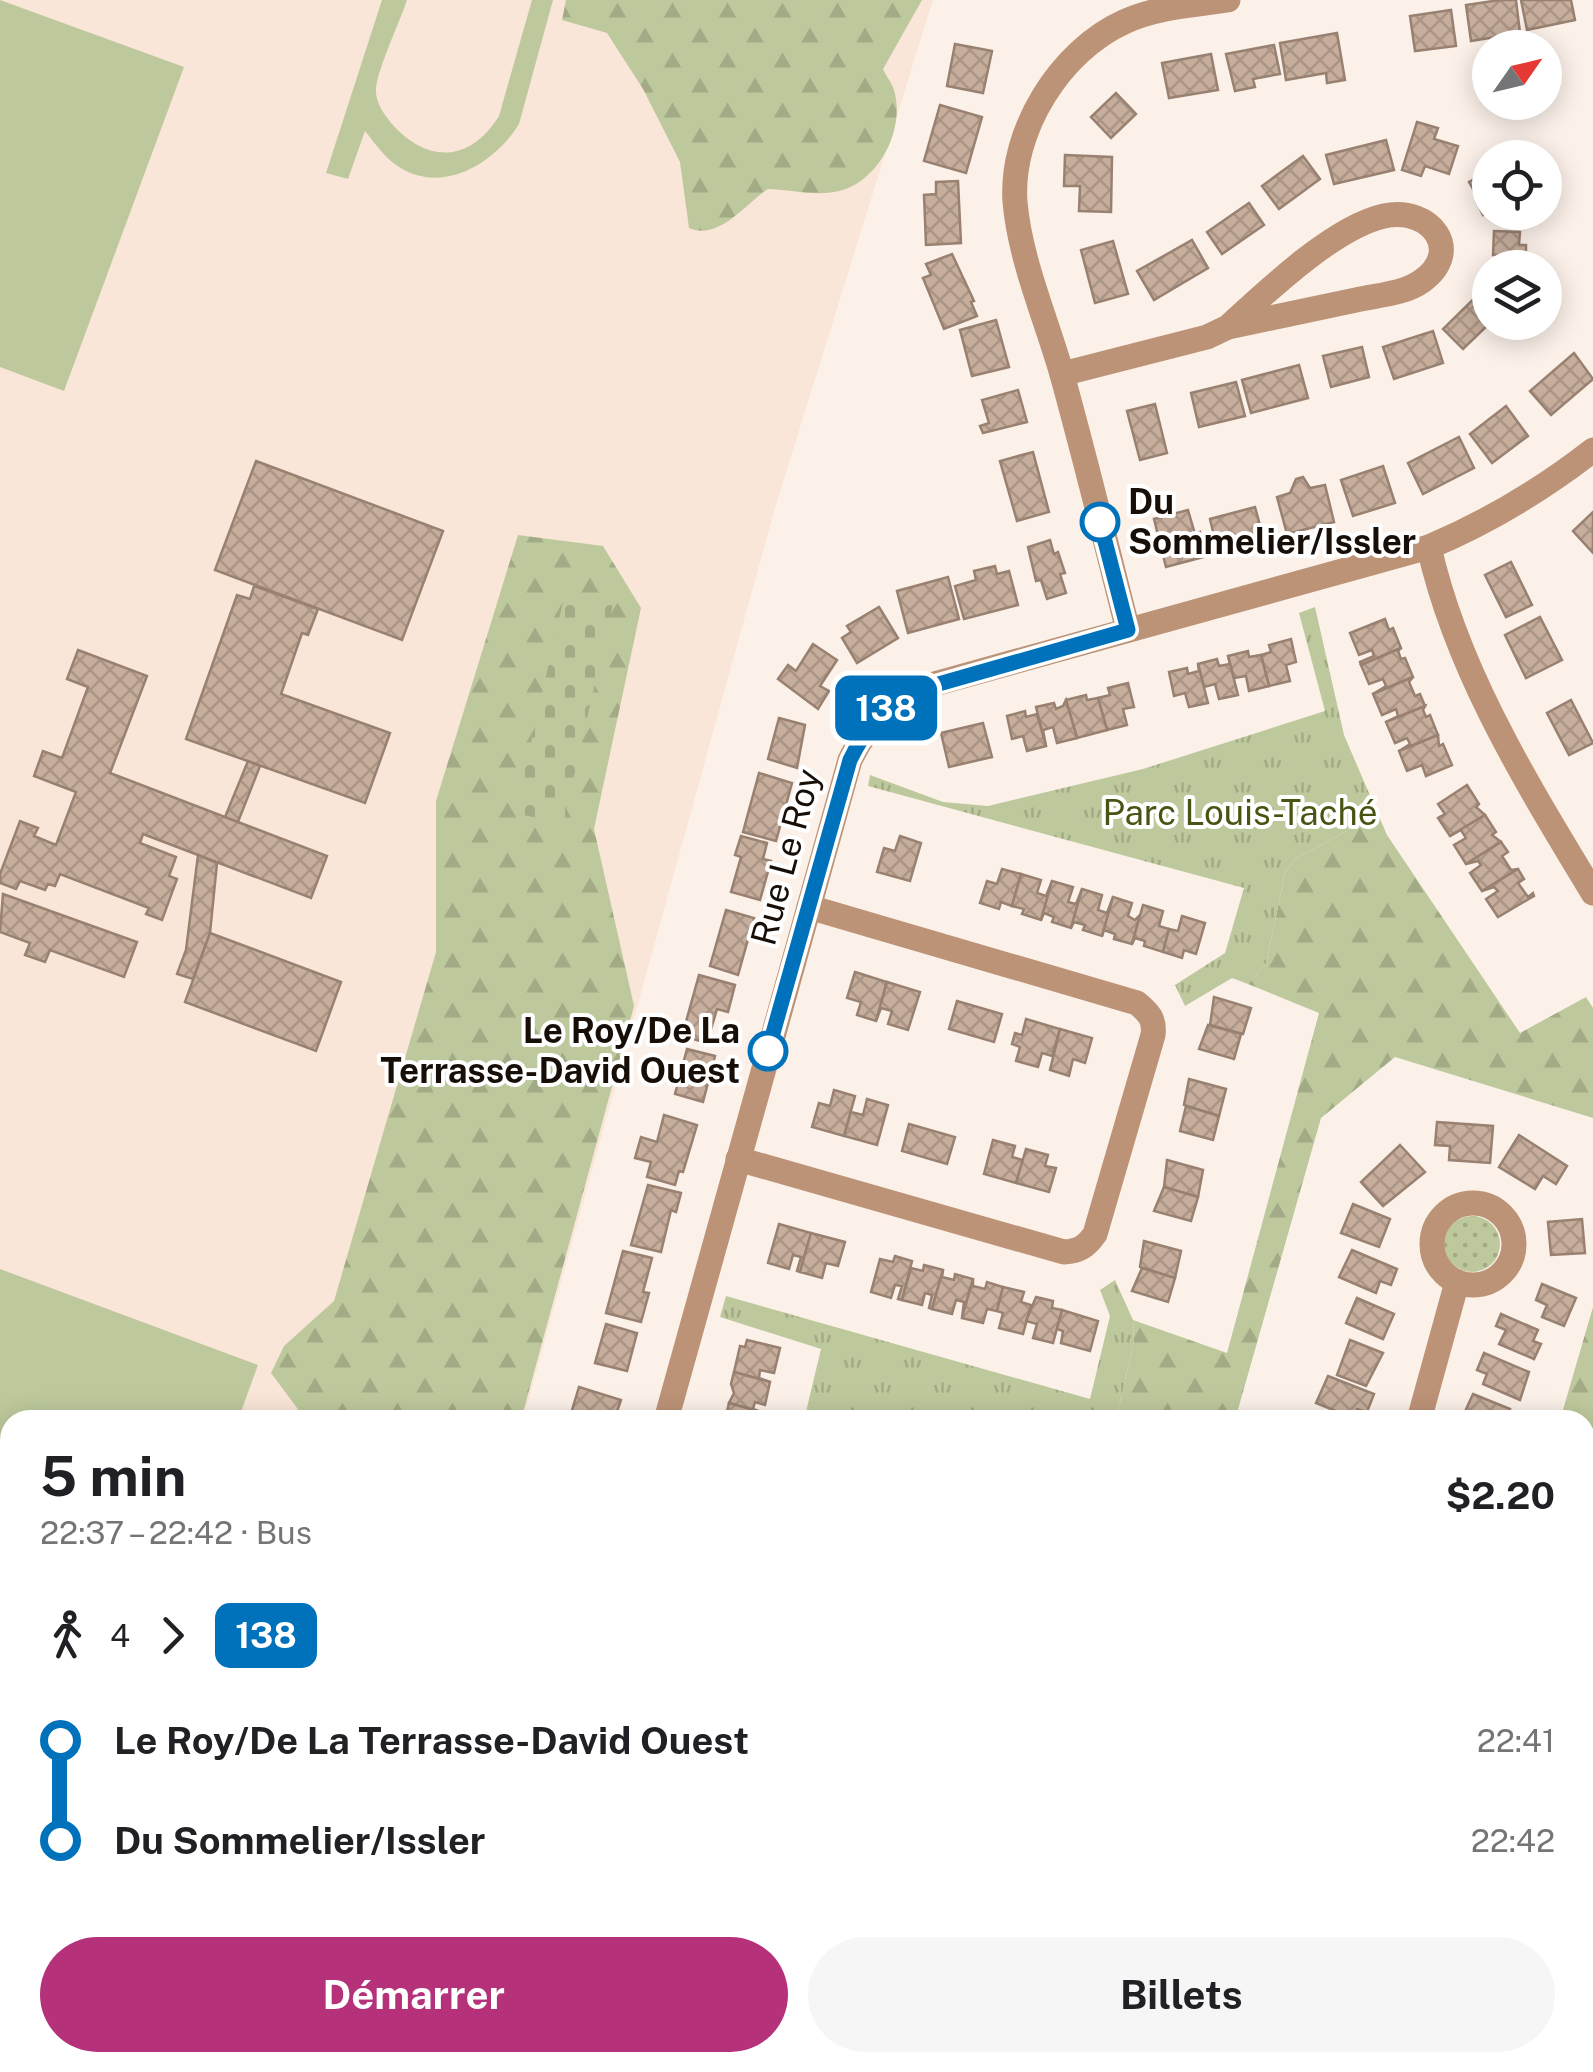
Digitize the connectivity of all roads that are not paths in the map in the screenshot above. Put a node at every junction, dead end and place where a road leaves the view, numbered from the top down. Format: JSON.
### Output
{"nodes":[{"id":1,"x":1228,"y":0,"type":"edge"},
{"id":2,"x":1228,"y":327,"type":"junction"},
{"id":3,"x":1062,"y":374,"type":"junction"},
{"id":4,"x":1593,"y":450,"type":"edge"},
{"id":5,"x":1430,"y":548,"type":"junction"},
{"id":6,"x":1128,"y":630,"type":"junction"},
{"id":7,"x":1593,"y":893,"type":"edge"},
{"id":8,"x":809,"y":907,"type":"junction"},
{"id":9,"x":738,"y":1159,"type":"junction"},
{"id":10,"x":1457,"y":1282,"type":"dead end"},
{"id":11,"x":669,"y":1410,"type":"edge"},
{"id":12,"x":1422,"y":1410,"type":"edge"}],
"edges":[{"from":1,"to":3,"type":"street"},
{"from":2,"to":2,"type":"street"},
{"from":2,"to":3,"type":"street"},
{"from":3,"to":6,"type":"street"},
{"from":4,"to":5,"type":"street","name":"Rue Le Roy"},
{"from":5,"to":6,"type":"street","name":"Rue Le Roy"},
{"from":5,"to":7,"type":"street"},
{"from":6,"to":8,"type":"street","name":"Rue Le Roy"},
{"from":8,"to":9,"type":"street","name":"Rue Le Roy"},
{"from":8,"to":9,"type":"street"},
{"from":9,"to":11,"type":"street","name":"Rue Le Roy"},
{"from":10,"to":12,"type":"street"}]}
